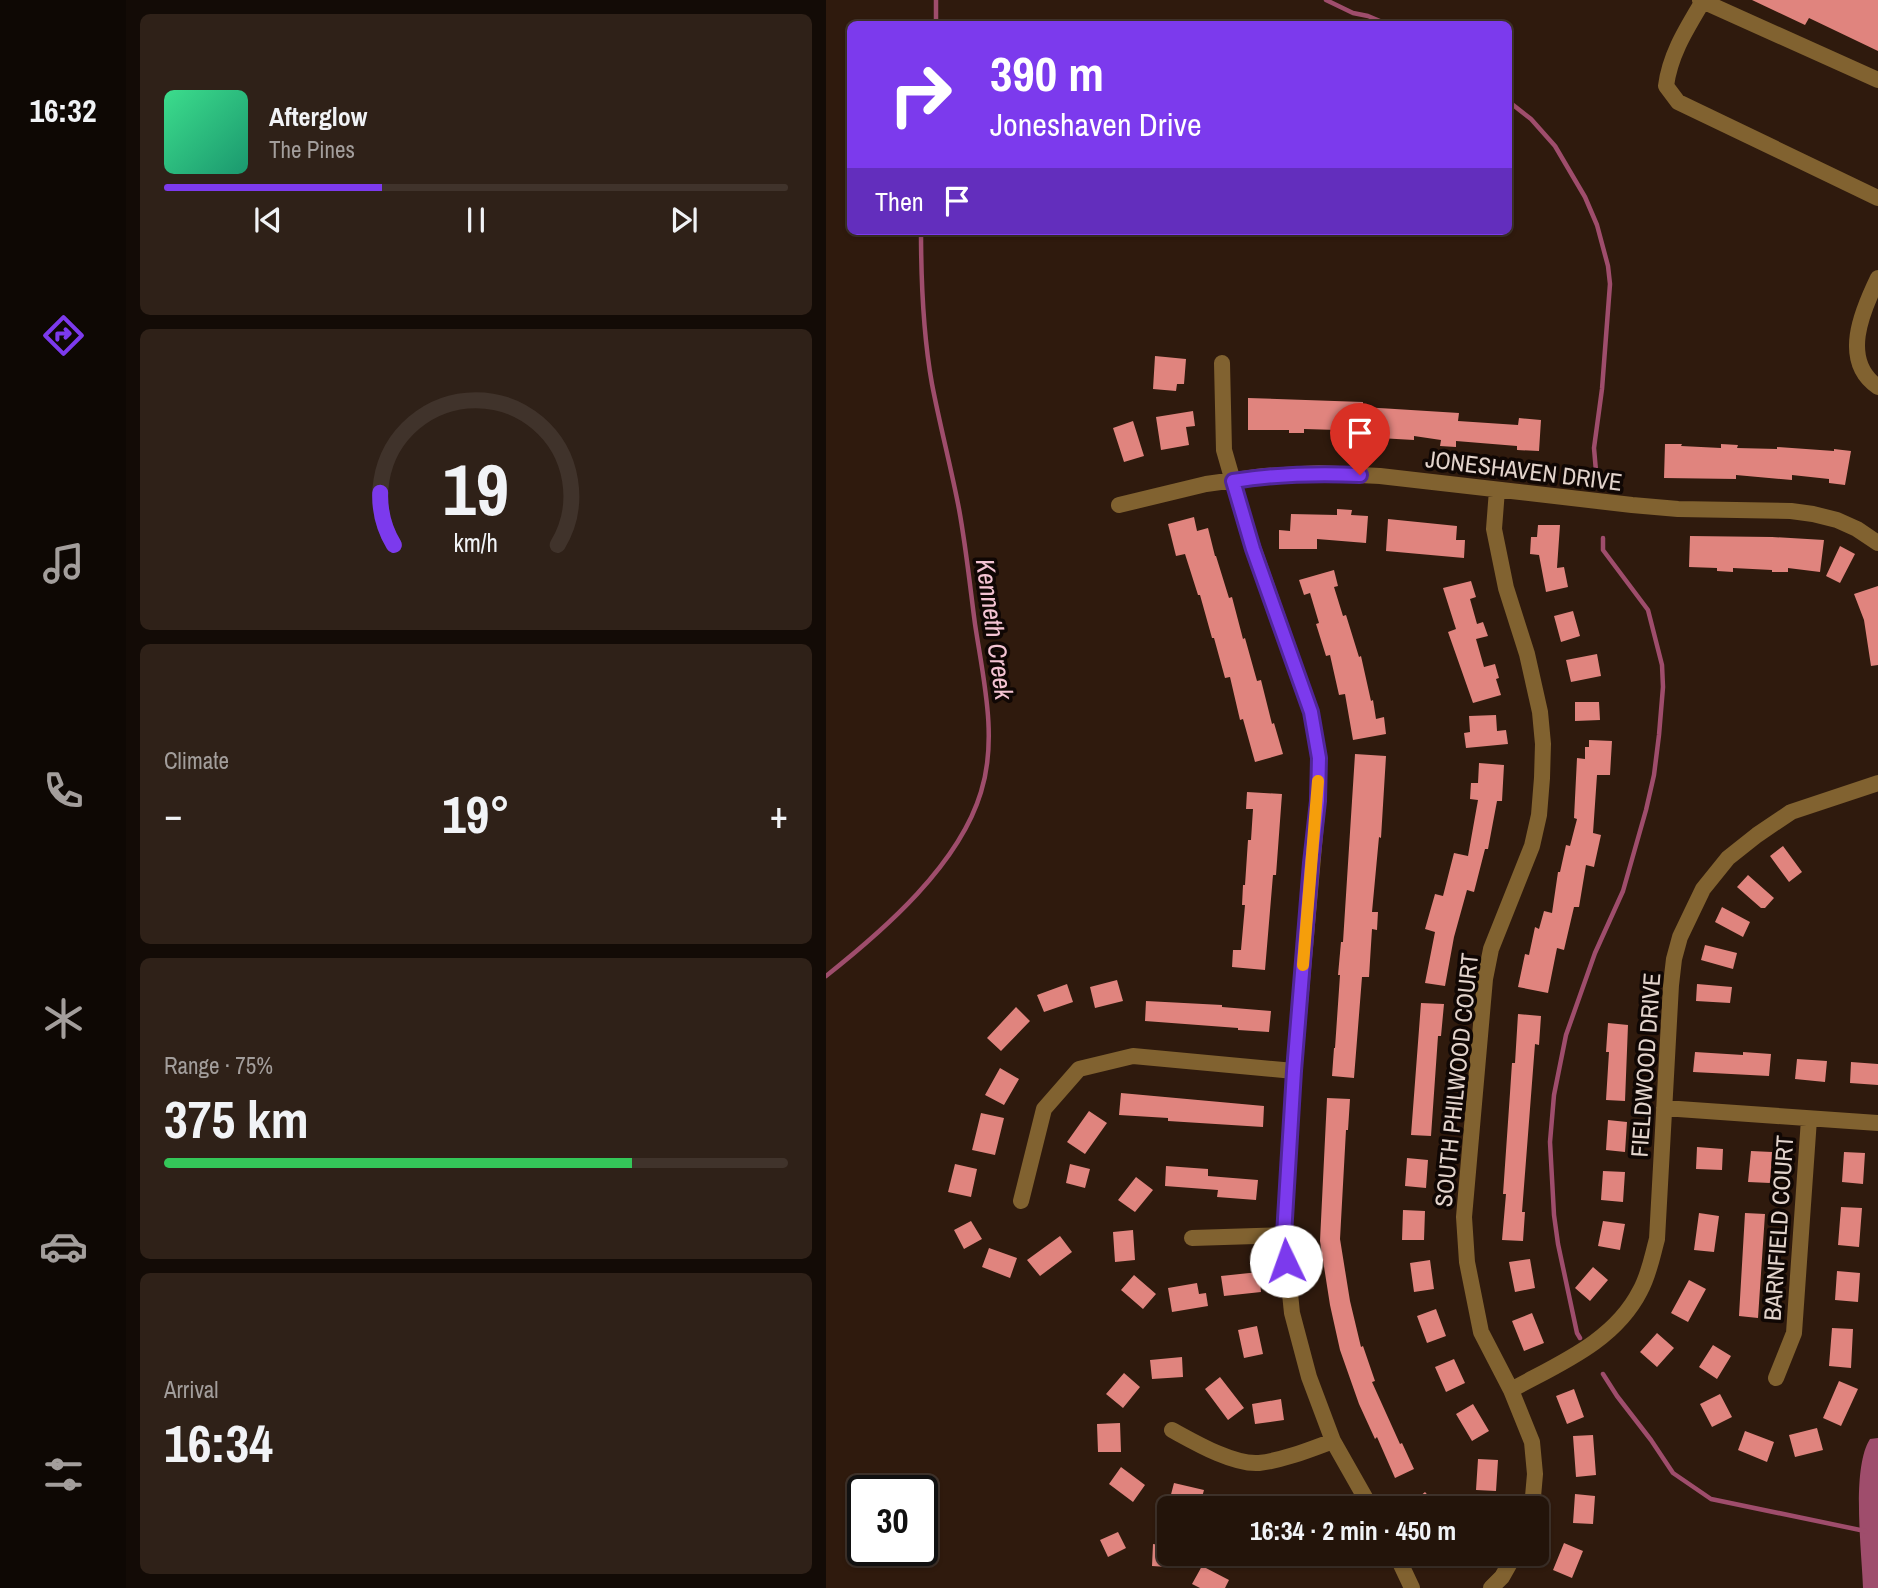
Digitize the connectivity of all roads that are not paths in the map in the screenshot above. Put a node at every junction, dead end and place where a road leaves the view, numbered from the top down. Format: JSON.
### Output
{"nodes":[{"id":1,"x":1702,"y":1,"type":"edge"},
{"id":2,"x":1878,"y":80,"type":"edge"},
{"id":3,"x":1878,"y":198,"type":"edge"},
{"id":4,"x":1878,"y":278,"type":"edge"},
{"id":5,"x":1222,"y":363,"type":"dead end"},
{"id":6,"x":1878,"y":387,"type":"edge"},
{"id":7,"x":1233,"y":481,"type":"junction"},
{"id":8,"x":1497,"y":490,"type":"junction"},
{"id":9,"x":1119,"y":505,"type":"dead end"},
{"id":10,"x":1878,"y":543,"type":"edge"},
{"id":11,"x":1878,"y":783,"type":"edge"},
{"id":12,"x":1294,"y":1071,"type":"junction"},
{"id":13,"x":1664,"y":1108,"type":"junction"},
{"id":14,"x":1809,"y":1119,"type":"junction"},
{"id":15,"x":1878,"y":1123,"type":"edge"},
{"id":16,"x":1021,"y":1201,"type":"dead end"},
{"id":17,"x":1284,"y":1235,"type":"junction"},
{"id":18,"x":1192,"y":1238,"type":"dead end"},
{"id":19,"x":1776,"y":1378,"type":"dead end"},
{"id":20,"x":1511,"y":1390,"type":"junction"},
{"id":21,"x":1172,"y":1430,"type":"dead end"},
{"id":22,"x":1333,"y":1441,"type":"junction"},
{"id":23,"x":1364,"y":1496,"type":"edge"},
{"id":24,"x":1533,"y":1496,"type":"edge"},
{"id":25,"x":1402,"y":1566,"type":"edge"},
{"id":26,"x":1508,"y":1566,"type":"edge"},
{"id":27,"x":1412,"y":1588,"type":"edge"},
{"id":28,"x":1490,"y":1588,"type":"edge"}],
"edges":[{"from":1,"to":2,"type":"street"},
{"from":1,"to":3,"type":"street"},
{"from":4,"to":6,"type":"street"},
{"from":5,"to":7,"type":"street"},
{"from":7,"to":8,"type":"street","name":"JONESHAVEN DRIVE"},
{"from":7,"to":9,"type":"street","name":"JONESHAVEN DRIVE"},
{"from":7,"to":12,"type":"street"},
{"from":8,"to":10,"type":"street","name":"JONESHAVEN DRIVE"},
{"from":8,"to":20,"type":"street","name":"SOUTH PHILWOOD COURT"},
{"from":11,"to":13,"type":"street","name":"FIELDWOOD DRIVE"},
{"from":12,"to":16,"type":"street"},
{"from":12,"to":17,"type":"street"},
{"from":13,"to":14,"type":"street"},
{"from":13,"to":20,"type":"street","name":"FIELDWOOD DRIVE"},
{"from":14,"to":15,"type":"street"},
{"from":14,"to":19,"type":"street","name":"BARNFIELD COURT"},
{"from":17,"to":18,"type":"street"},
{"from":17,"to":22,"type":"street"},
{"from":20,"to":24,"type":"street","name":"SOUTH PHILWOOD COURT"},
{"from":21,"to":22,"type":"street"},
{"from":22,"to":23,"type":"street"},
{"from":25,"to":27,"type":"street"},
{"from":26,"to":28,"type":"street"}]}
